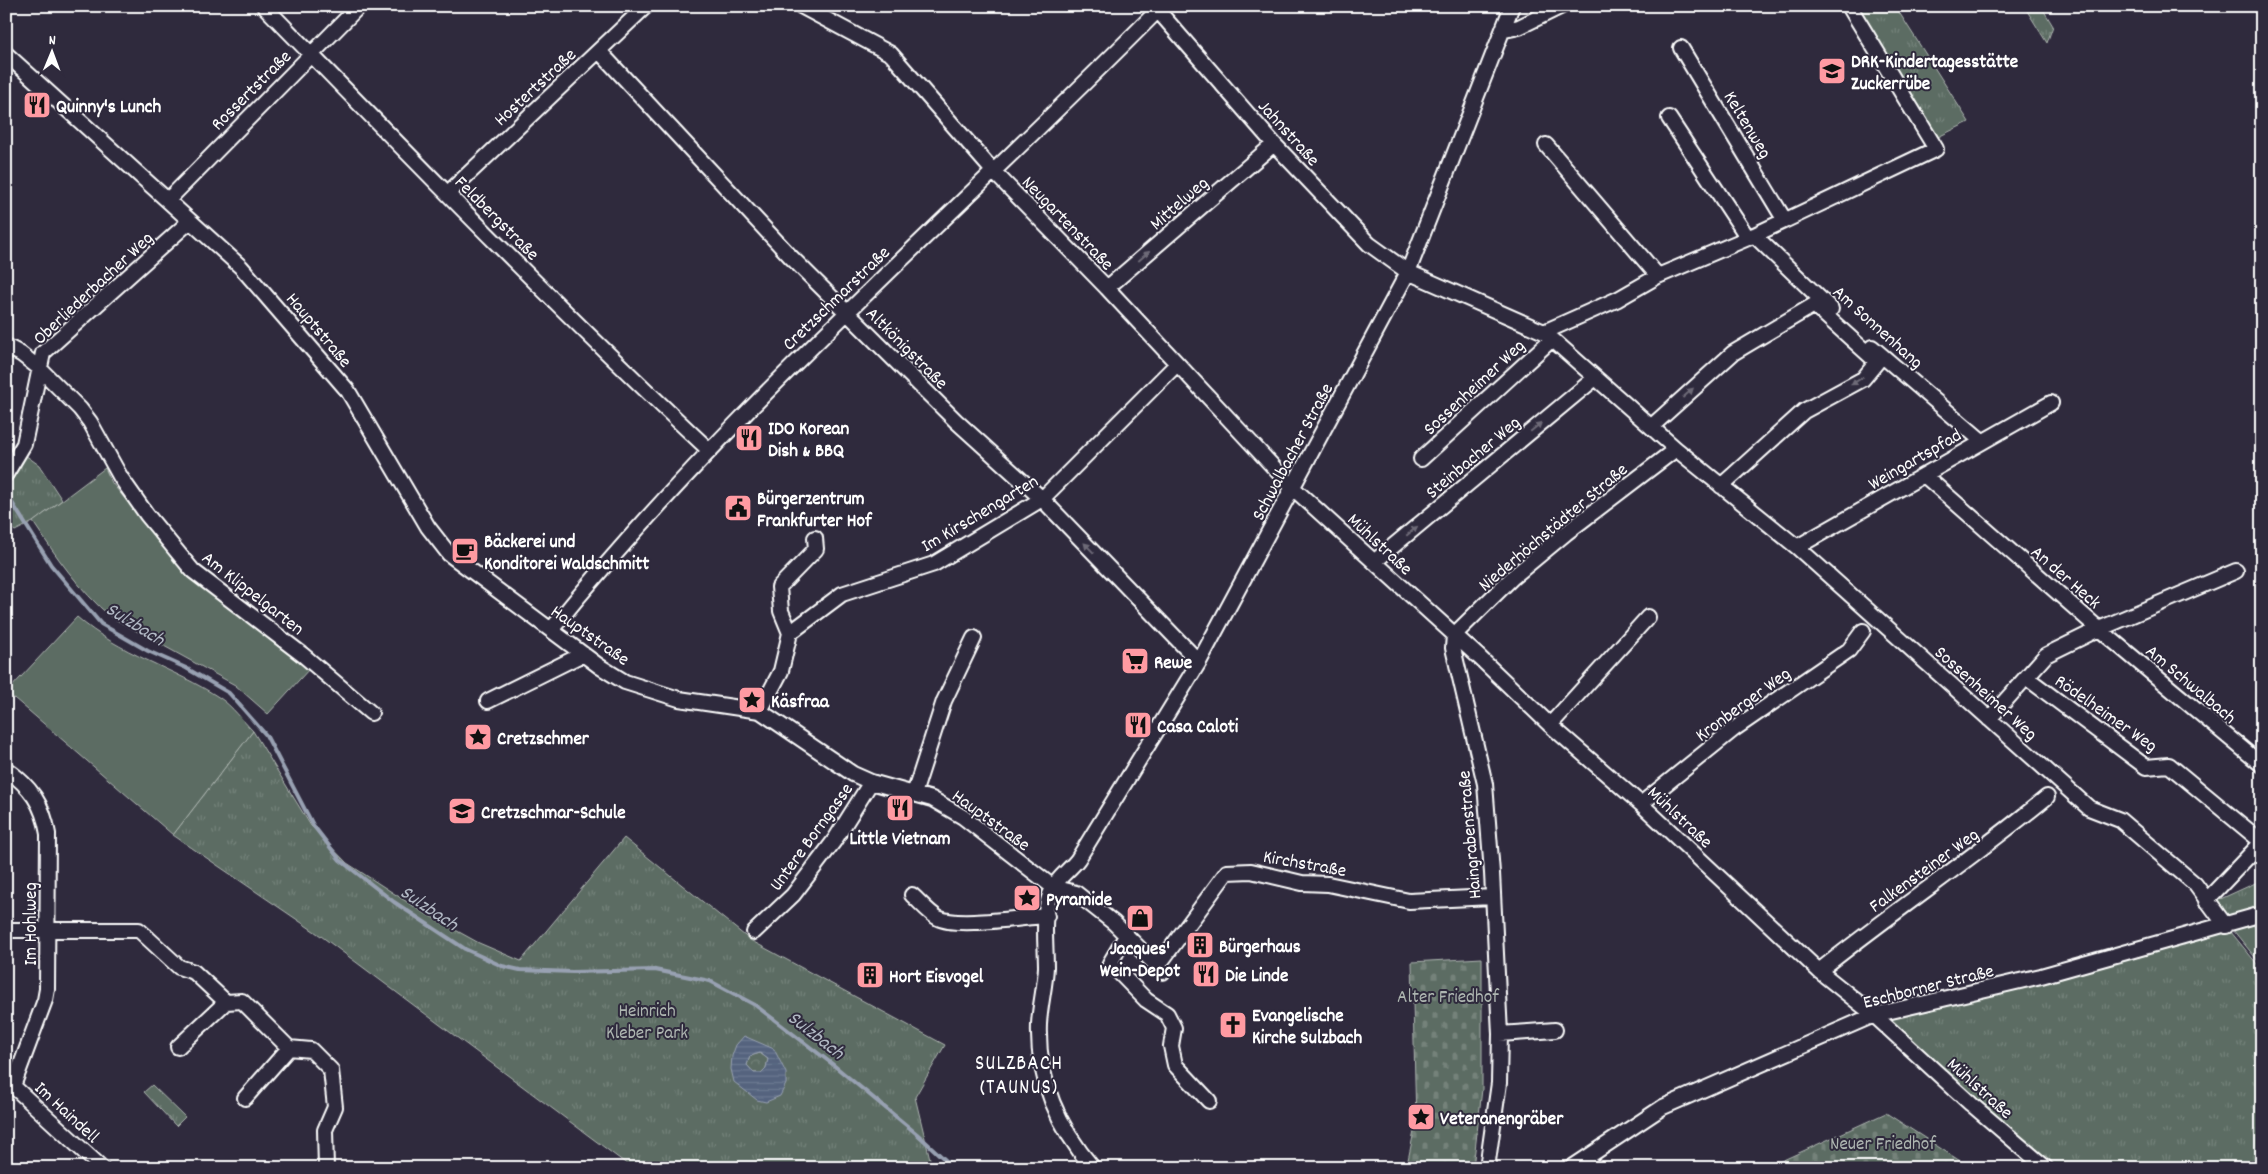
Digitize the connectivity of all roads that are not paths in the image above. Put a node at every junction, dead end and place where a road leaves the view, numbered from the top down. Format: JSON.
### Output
{"nodes":[{"id":1,"x":264,"y":6,"type":"edge"},
{"id":2,"x":359,"y":6,"type":"edge"},
{"id":3,"x":646,"y":6,"type":"edge"},
{"id":4,"x":801,"y":6,"type":"edge"},
{"id":5,"x":1512,"y":6,"type":"edge"},
{"id":6,"x":1562,"y":6,"type":"edge"},
{"id":7,"x":1850,"y":6,"type":"edge"},
{"id":8,"x":1158,"y":8,"type":"edge"},
{"id":9,"x":1505,"y":30,"type":"junction"},
{"id":10,"x":1681,"y":48,"type":"dead end"},
{"id":11,"x":599,"y":51,"type":"junction"},
{"id":12,"x":6,"y":54,"type":"edge"},
{"id":13,"x":311,"y":54,"type":"junction"},
{"id":14,"x":1669,"y":118,"type":"dead end"},
{"id":15,"x":1274,"y":144,"type":"junction"},
{"id":16,"x":1546,"y":145,"type":"dead end"},
{"id":17,"x":993,"y":171,"type":"junction"},
{"id":18,"x":448,"y":193,"type":"junction"},
{"id":19,"x":168,"y":200,"type":"junction"},
{"id":20,"x":1784,"y":219,"type":"junction"},
{"id":21,"x":190,"y":222,"type":"junction"},
{"id":22,"x":1751,"y":237,"type":"junction"},
{"id":23,"x":1408,"y":272,"type":"junction"},
{"id":24,"x":1658,"y":276,"type":"junction"},
{"id":25,"x":1107,"y":288,"type":"junction"},
{"id":26,"x":846,"y":312,"type":"junction"},
{"id":27,"x":1547,"y":336,"type":"junction"},
{"id":28,"x":6,"y":346,"type":"edge"},
{"id":29,"x":1177,"y":364,"type":"junction"},
{"id":30,"x":39,"y":368,"type":"junction"},
{"id":31,"x":1594,"y":379,"type":"junction"},
{"id":32,"x":2051,"y":403,"type":"dead end"},
{"id":33,"x":1652,"y":426,"type":"junction"},
{"id":34,"x":1982,"y":441,"type":"junction"},
{"id":35,"x":1676,"y":449,"type":"junction"},
{"id":36,"x":709,"y":450,"type":"junction"},
{"id":37,"x":1420,"y":459,"type":"dead end"},
{"id":38,"x":7,"y":473,"type":"edge"},
{"id":39,"x":1924,"y":475,"type":"junction"},
{"id":40,"x":1721,"y":486,"type":"junction"},
{"id":41,"x":1294,"y":488,"type":"junction"},
{"id":42,"x":1042,"y":499,"type":"junction"},
{"id":43,"x":815,"y":538,"type":"dead end"},
{"id":44,"x":1796,"y":547,"type":"junction"},
{"id":45,"x":1374,"y":562,"type":"junction"},
{"id":46,"x":2236,"y":571,"type":"dead end"},
{"id":47,"x":1648,"y":617,"type":"dead end"},
{"id":48,"x":2099,"y":629,"type":"junction"},
{"id":49,"x":551,"y":630,"type":"junction"},
{"id":50,"x":1863,"y":631,"type":"dead end"},
{"id":51,"x":790,"y":633,"type":"junction"},
{"id":52,"x":1454,"y":636,"type":"junction"},
{"id":53,"x":974,"y":638,"type":"dead end"},
{"id":54,"x":583,"y":654,"type":"junction"},
{"id":55,"x":1199,"y":662,"type":"junction"},
{"id":56,"x":2027,"y":678,"type":"junction"},
{"id":57,"x":488,"y":701,"type":"dead end"},
{"id":58,"x":760,"y":711,"type":"junction"},
{"id":59,"x":371,"y":713,"type":"dead end"},
{"id":60,"x":1989,"y":718,"type":"junction"},
{"id":61,"x":1550,"y":725,"type":"junction"},
{"id":62,"x":2262,"y":765,"type":"edge"},
{"id":63,"x":7,"y":771,"type":"edge"},
{"id":64,"x":871,"y":782,"type":"junction"},
{"id":65,"x":914,"y":794,"type":"junction"},
{"id":66,"x":2048,"y":797,"type":"dead end"},
{"id":67,"x":1641,"y":804,"type":"junction"},
{"id":68,"x":2262,"y":842,"type":"edge"},
{"id":69,"x":1053,"y":887,"type":"junction"},
{"id":70,"x":912,"y":895,"type":"dead end"},
{"id":71,"x":1492,"y":897,"type":"junction"},
{"id":72,"x":2206,"y":901,"type":"junction"},
{"id":73,"x":2262,"y":914,"type":"edge"},
{"id":74,"x":1047,"y":916,"type":"junction"},
{"id":75,"x":2226,"y":926,"type":"junction"},
{"id":76,"x":6,"y":930,"type":"edge"},
{"id":77,"x":48,"y":930,"type":"junction"},
{"id":78,"x":754,"y":932,"type":"dead end"},
{"id":79,"x":1126,"y":936,"type":"junction"},
{"id":80,"x":1819,"y":971,"type":"junction"},
{"id":81,"x":226,"y":1002,"type":"junction"},
{"id":82,"x":1874,"y":1015,"type":"junction"},
{"id":83,"x":1555,"y":1030,"type":"dead end"},
{"id":84,"x":1500,"y":1034,"type":"junction"},
{"id":85,"x":178,"y":1047,"type":"dead end"},
{"id":86,"x":289,"y":1048,"type":"junction"},
{"id":87,"x":9,"y":1086,"type":"edge"},
{"id":88,"x":245,"y":1098,"type":"dead end"},
{"id":89,"x":1209,"y":1101,"type":"dead end"},
{"id":90,"x":102,"y":1168,"type":"edge"},
{"id":91,"x":326,"y":1168,"type":"edge"},
{"id":92,"x":1093,"y":1168,"type":"edge"},
{"id":93,"x":1487,"y":1168,"type":"edge"},
{"id":94,"x":1571,"y":1168,"type":"edge"},
{"id":95,"x":2046,"y":1168,"type":"edge"}],
"edges":[{"from":1,"to":13,"type":"street","name":"Feldbergstraße"},
{"from":2,"to":13,"type":"street","name":"Rossertstraße"},
{"from":3,"to":11,"type":"street","name":"Hostertstraße"},
{"from":4,"to":17,"type":"street","name":"Neugartenstraße"},
{"from":5,"to":9,"type":"street","name":"Schwalbacher Straße"},
{"from":6,"to":9,"type":"street"},
{"from":7,"to":20,"type":"street"},
{"from":8,"to":15,"type":"street","name":"Jahnstraße"},
{"from":8,"to":17,"type":"street","name":"Cretzschmarstraße"},
{"from":9,"to":23,"type":"street","name":"Schwalbacher Straße"},
{"from":10,"to":20,"type":"street","name":"Keltenweg"},
{"from":11,"to":18,"type":"street","name":"Hostertstraße"},
{"from":11,"to":26,"type":"street","name":"Altkönigstraße"},
{"from":12,"to":19,"type":"street","name":"Hauptstraße"},
{"from":13,"to":18,"type":"street","name":"Feldbergstraße"},
{"from":13,"to":19,"type":"street","name":"Rossertstraße"},
{"from":14,"to":22,"type":"street"},
{"from":15,"to":23,"type":"street","name":"Jahnstraße"},
{"from":25,"to":15,"type":"street","name":"Mittelweg","one_way":true},
{"from":16,"to":24,"type":"street"},
{"from":17,"to":25,"type":"street","name":"Neugartenstraße"},
{"from":17,"to":26,"type":"street","name":"Cretzschmarstraße"},
{"from":18,"to":36,"type":"street","name":"Feldbergstraße"},
{"from":19,"to":21,"type":"street","name":"Hauptstraße"},
{"from":20,"to":22,"type":"street"},
{"from":21,"to":30,"type":"street","name":"Oberliederbacher Weg"},
{"from":21,"to":49,"type":"street","name":"Hauptstraße"},
{"from":22,"to":24,"type":"street"},
{"from":22,"to":34,"type":"street","name":"Am Sonnenhang"},
{"from":23,"to":27,"type":"street","name":"Sossenheimer Weg"},
{"from":23,"to":41,"type":"street","name":"Schwalbacher Straße"},
{"from":24,"to":27,"type":"street"},
{"from":25,"to":29,"type":"street","name":"Neugartenstraße"},
{"from":26,"to":36,"type":"street","name":"Cretzschmarstraße"},
{"from":26,"to":42,"type":"street","name":"Altkönigstraße"},
{"from":27,"to":31,"type":"street","name":"Sossenheimer Weg"},
{"from":27,"to":37,"type":"street","name":"Sossenheimer Weg"},
{"from":28,"to":30,"type":"street","name":"Am Klippelgarten"},
{"from":29,"to":41,"type":"street","name":"Neugartenstraße"},
{"from":29,"to":42,"type":"street","name":"Im Kirschengarten"},
{"from":30,"to":38,"type":"street","name":"Oberliederbacher Weg"},
{"from":30,"to":59,"type":"street","name":"Am Klippelgarten"},
{"from":31,"to":33,"type":"street","name":"Sossenheimer Weg"},
{"from":45,"to":31,"type":"street","name":"Steinbacher Weg","one_way":true},
{"from":32,"to":34,"type":"street","name":"Weingartspfad"},
{"from":33,"to":35,"type":"street","name":"Sossenheimer Weg"},
{"from":33,"to":40,"type":"street","one_way":true},
{"from":34,"to":39,"type":"street","name":"Weingartspfad"},
{"from":35,"to":40,"type":"street","name":"Sossenheimer Weg"},
{"from":35,"to":52,"type":"street","name":"Niederhöchstädter Straße"},
{"from":36,"to":49,"type":"street","name":"Cretzschmarstraße"},
{"from":39,"to":44,"type":"street","name":"Weingartspfad"},
{"from":39,"to":48,"type":"street","name":"An der Heck"},
{"from":40,"to":44,"type":"street","name":"Sossenheimer Weg"},
{"from":41,"to":45,"type":"street","name":"Mühlstraße"},
{"from":41,"to":55,"type":"street","name":"Schwalbacher Straße"},
{"from":42,"to":51,"type":"street","name":"Im Kirschengarten"},
{"from":55,"to":42,"type":"street","name":"Altkönigstraße","one_way":true},
{"from":43,"to":51,"type":"street"},
{"from":44,"to":60,"type":"street","name":"Sossenheimer Weg"},
{"from":45,"to":52,"type":"street","name":"Mühlstraße"},
{"from":46,"to":48,"type":"street"},
{"from":47,"to":61,"type":"street"},
{"from":48,"to":56,"type":"street","name":"An der Heck"},
{"from":48,"to":62,"type":"street","name":"Am Schwalbach"},
{"from":49,"to":54,"type":"street","name":"Hauptstraße"},
{"from":50,"to":67,"type":"street","name":"Kronberger Weg"},
{"from":51,"to":58,"type":"street"},
{"from":52,"to":61,"type":"street","name":"Mühlstraße"},
{"from":52,"to":71,"type":"street","name":"Haingrabenstraße"},
{"from":53,"to":65,"type":"street"},
{"from":54,"to":57,"type":"street"},
{"from":54,"to":58,"type":"street","name":"Hauptstraße"},
{"from":55,"to":69,"type":"street","name":"Schwalbacher Straße"},
{"from":56,"to":60,"type":"street","name":"An der Heck"},
{"from":56,"to":68,"type":"street","name":"Rödelheimer Weg"},
{"from":58,"to":64,"type":"street","name":"Hauptstraße"},
{"from":60,"to":72,"type":"street","name":"Sossenheimer Weg"},
{"from":61,"to":67,"type":"street","name":"Mühlstraße"},
{"from":63,"to":77,"type":"street","name":"Im Hohlweg"},
{"from":64,"to":65,"type":"street","name":"Hauptstraße"},
{"from":64,"to":78,"type":"street","name":"Untere Borngasse"},
{"from":65,"to":69,"type":"street","name":"Hauptstraße"},
{"from":66,"to":80,"type":"street","name":"Falkensteiner Weg"},
{"from":67,"to":80,"type":"street","name":"Mühlstraße"},
{"from":68,"to":72,"type":"street"},
{"from":69,"to":74,"type":"street"},
{"from":69,"to":79,"type":"street"},
{"from":70,"to":74,"type":"street"},
{"from":71,"to":79,"type":"street","name":"Kirchstraße"},
{"from":71,"to":84,"type":"street","name":"Haingrabenstraße"},
{"from":72,"to":75,"type":"street","name":"Sossenheimer Weg"},
{"from":73,"to":75,"type":"street","name":"Eschborner Straße"},
{"from":74,"to":92,"type":"street"},
{"from":75,"to":82,"type":"street","name":"Eschborner Straße"},
{"from":76,"to":77,"type":"street"},
{"from":77,"to":81,"type":"street"},
{"from":77,"to":87,"type":"street","name":"Im Hohlweg"},
{"from":79,"to":89,"type":"street"},
{"from":80,"to":82,"type":"street","name":"Mühlstraße"},
{"from":81,"to":85,"type":"street"},
{"from":81,"to":86,"type":"street"},
{"from":82,"to":94,"type":"street","name":"Eschborner Straße"},
{"from":82,"to":95,"type":"street","name":"Mühlstraße"},
{"from":83,"to":84,"type":"street"},
{"from":84,"to":93,"type":"street","name":"Haingrabenstraße"},
{"from":86,"to":88,"type":"street"},
{"from":86,"to":91,"type":"street"},
{"from":87,"to":90,"type":"street","name":"Im Haindell"}]}
